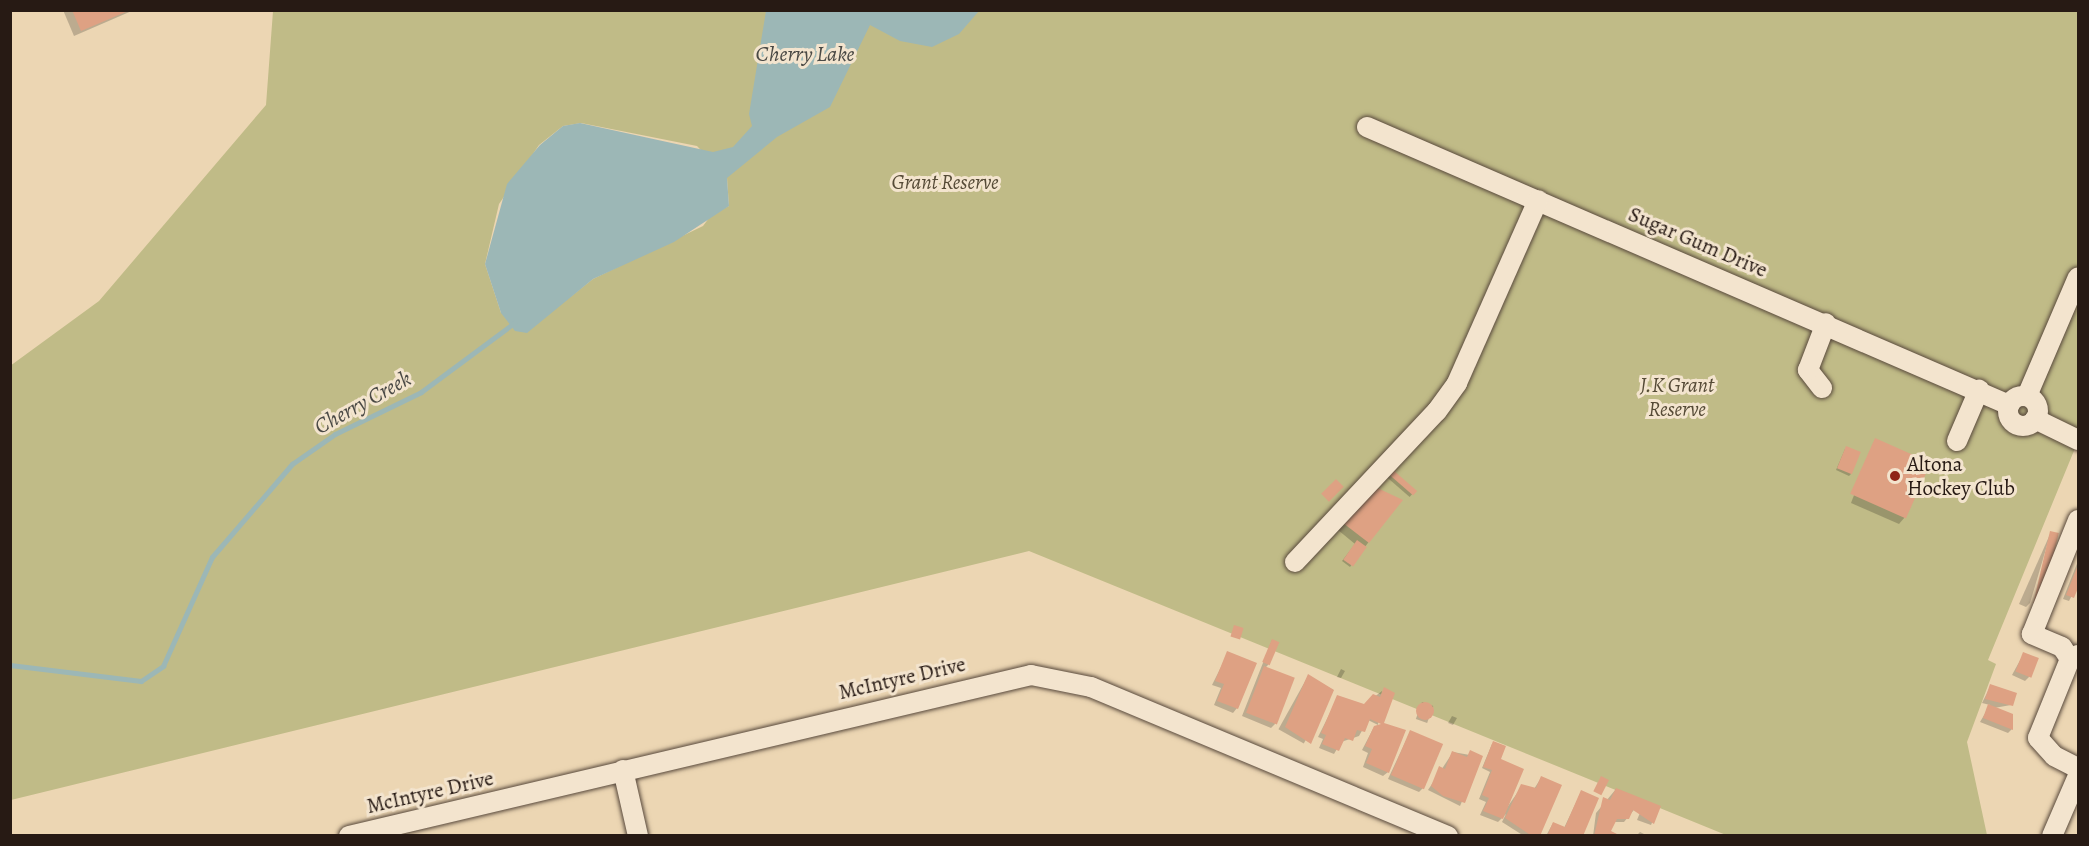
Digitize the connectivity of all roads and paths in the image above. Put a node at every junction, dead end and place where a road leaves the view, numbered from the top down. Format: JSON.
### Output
{"nodes":[{"id":1,"x":1367,"y":126,"type":"dead end"},
{"id":2,"x":1538,"y":200,"type":"junction"},
{"id":3,"x":2079,"y":277,"type":"edge"},
{"id":4,"x":1827,"y":323,"type":"junction"},
{"id":5,"x":1822,"y":388,"type":"dead end"},
{"id":6,"x":1979,"y":390,"type":"junction"},
{"id":7,"x":2027,"y":396,"type":"junction"},
{"id":8,"x":2009,"y":405,"type":"junction"},
{"id":9,"x":2036,"y":419,"type":"junction"},
{"id":10,"x":2079,"y":440,"type":"edge"},
{"id":11,"x":1957,"y":441,"type":"dead end"},
{"id":12,"x":2079,"y":520,"type":"edge"},
{"id":13,"x":1295,"y":562,"type":"dead end"},
{"id":14,"x":2074,"y":657,"type":"edge"},
{"id":15,"x":2079,"y":768,"type":"edge"},
{"id":16,"x":623,"y":771,"type":"junction"},
{"id":17,"x":2079,"y":776,"type":"edge"},
{"id":18,"x":401,"y":829,"type":"edge"},
{"id":19,"x":1443,"y":835,"type":"edge"},
{"id":20,"x":349,"y":836,"type":"edge"},
{"id":21,"x":638,"y":836,"type":"edge"},
{"id":22,"x":2052,"y":836,"type":"edge"}],
"edges":[{"from":1,"to":2,"type":"street","name":"Sugar Gum Drive"},
{"from":2,"to":4,"type":"street","name":"Sugar Gum Drive"},
{"from":2,"to":13,"type":"street"},
{"from":3,"to":7,"type":"street"},
{"from":4,"to":5,"type":"street"},
{"from":4,"to":6,"type":"street","name":"Sugar Gum Drive"},
{"from":6,"to":8,"type":"street","name":"Sugar Gum Drive"},
{"from":6,"to":11,"type":"street"},
{"from":7,"to":8,"type":"street"},
{"from":7,"to":9,"type":"street"},
{"from":8,"to":9,"type":"street","name":"Sugar Gum Drive"},
{"from":9,"to":10,"type":"street"},
{"from":12,"to":14,"type":"street"},
{"from":14,"to":15,"type":"street"},
{"from":16,"to":18,"type":"street","name":"McIntyre Drive"},
{"from":16,"to":19,"type":"street","name":"McIntyre Drive"},
{"from":16,"to":21,"type":"street"},
{"from":17,"to":22,"type":"street"},
{"from":18,"to":20,"type":"street","name":"McIntyre Drive"}]}
